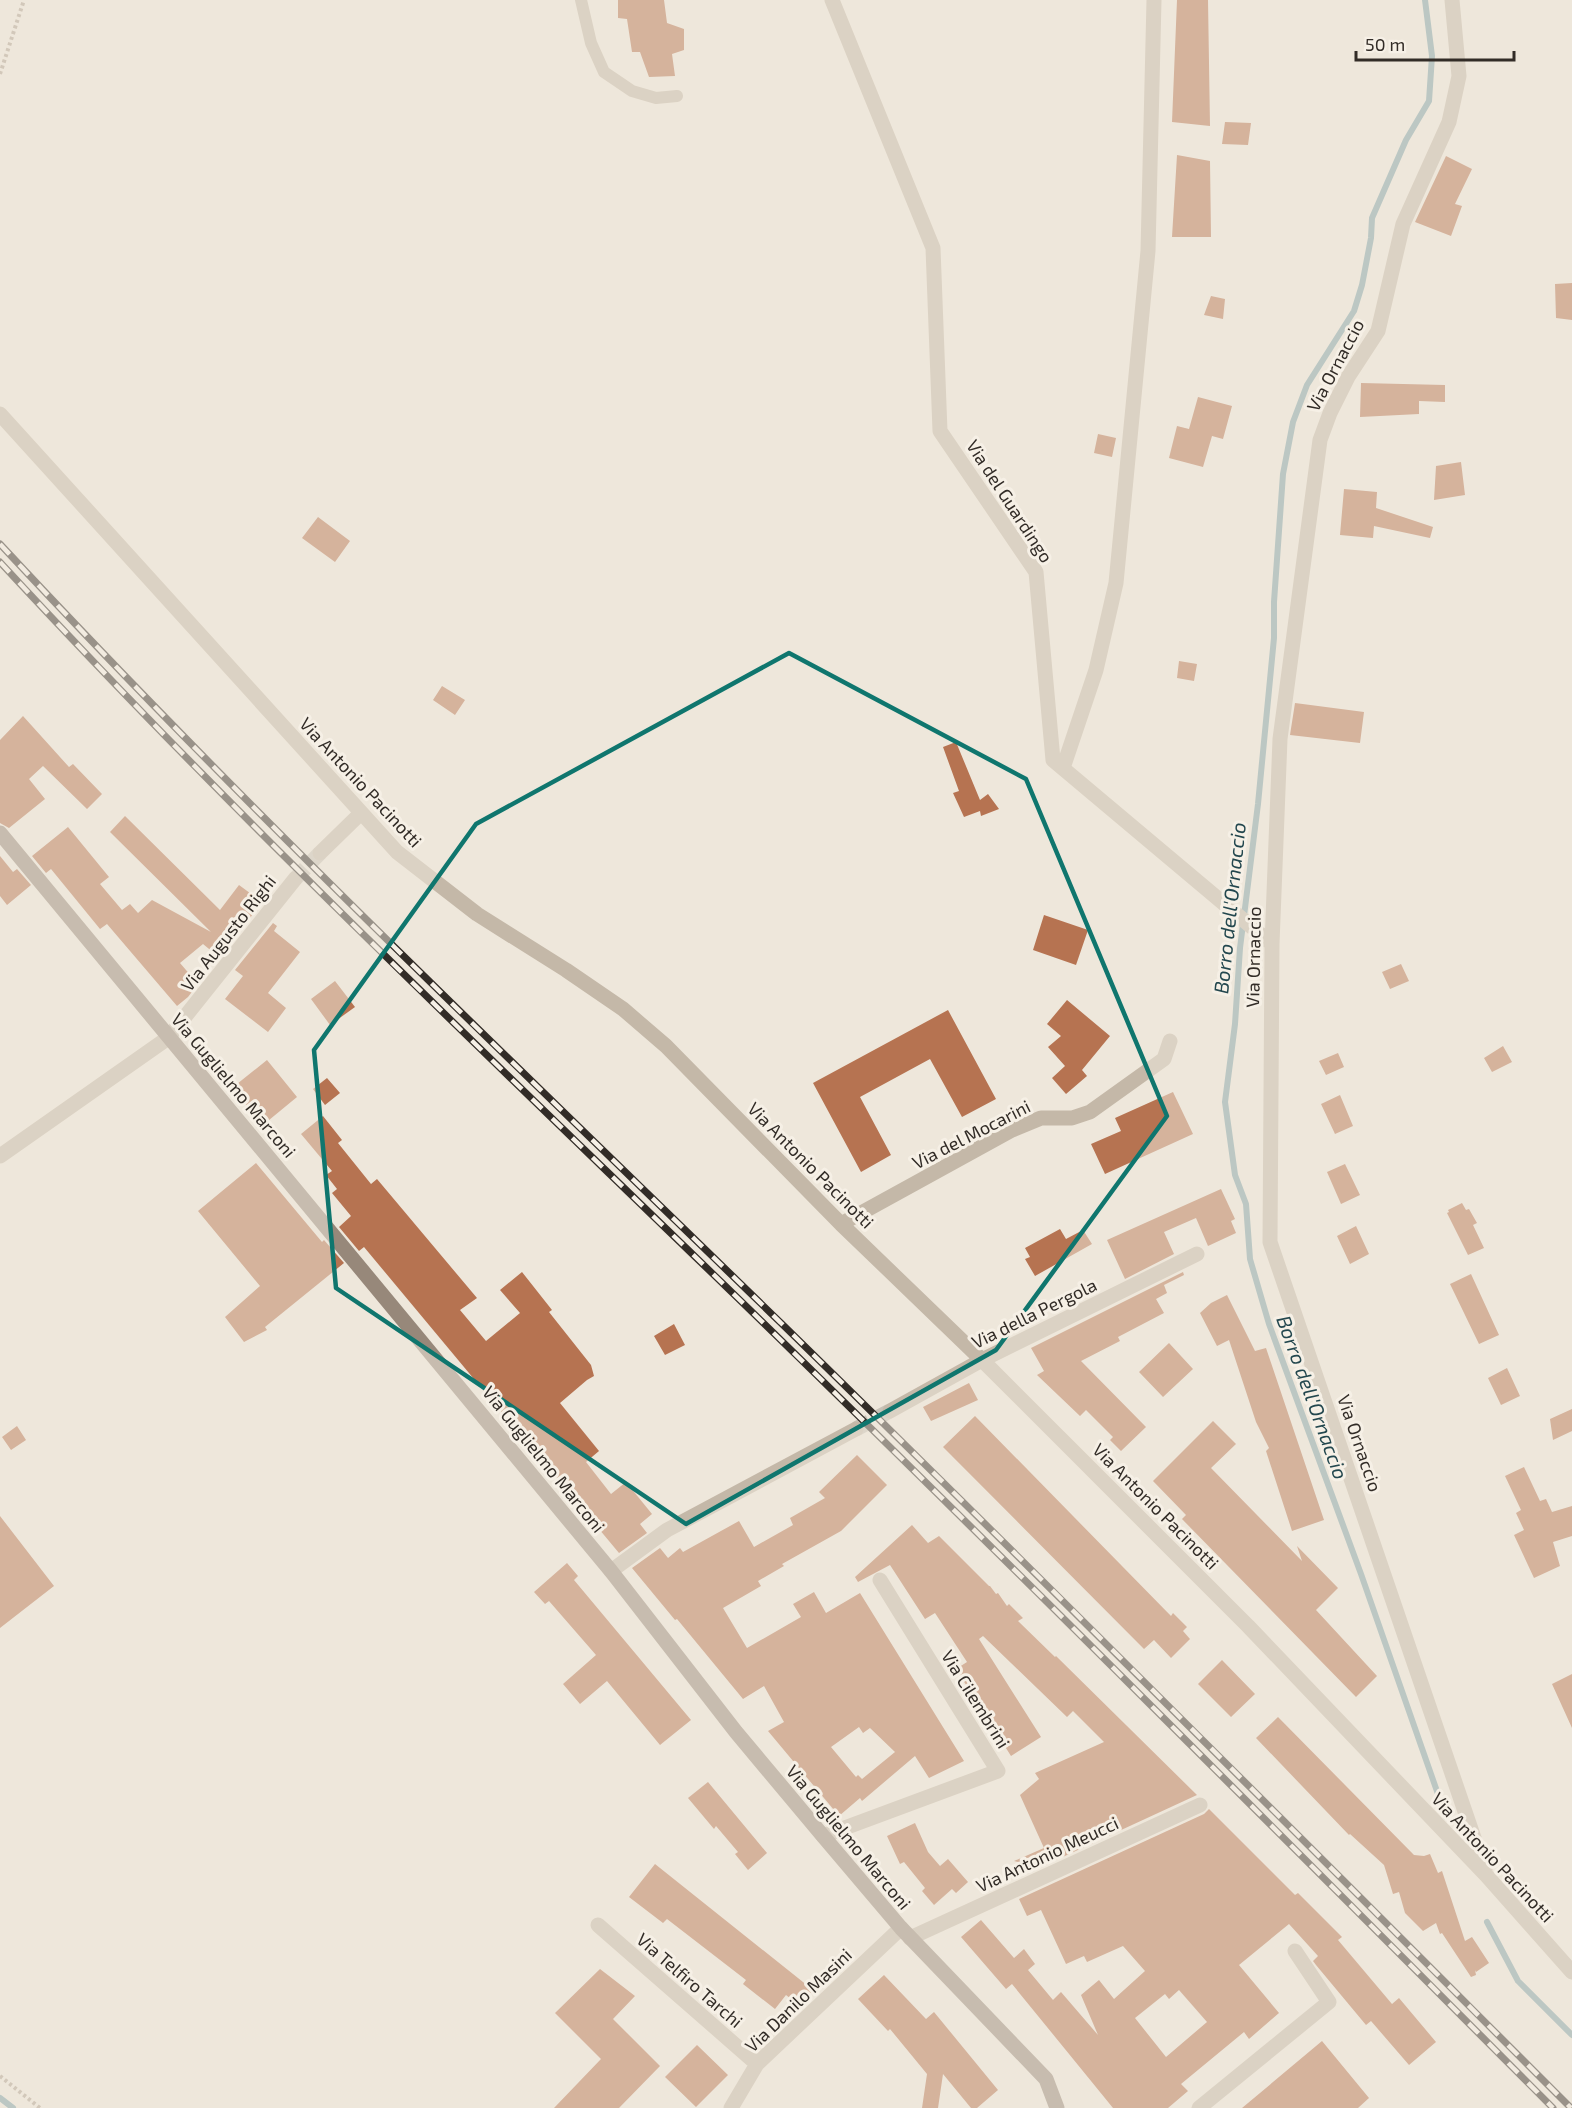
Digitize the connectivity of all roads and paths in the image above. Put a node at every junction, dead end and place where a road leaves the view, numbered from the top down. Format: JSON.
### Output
{"nodes":[{"id":1,"x":24,"y":0,"type":"edge"},
{"id":2,"x":581,"y":0,"type":"edge"},
{"id":3,"x":832,"y":0,"type":"edge"},
{"id":4,"x":1154,"y":0,"type":"edge"},
{"id":5,"x":1452,"y":0,"type":"edge"},
{"id":6,"x":0,"y":74,"type":"edge"},
{"id":7,"x":677,"y":96,"type":"dead end"},
{"id":8,"x":0,"y":414,"type":"edge"},
{"id":9,"x":1063,"y":768,"type":"junction"},
{"id":10,"x":361,"y":813,"type":"junction"},
{"id":11,"x":0,"y":833,"type":"edge"},
{"id":12,"x":320,"y":853,"type":"tunnel mouth"},
{"id":13,"x":295,"y":879,"type":"tunnel mouth"},
{"id":14,"x":1272,"y":944,"type":"junction"},
{"id":15,"x":168,"y":1038,"type":"junction"},
{"id":16,"x":1170,"y":1041,"type":"dead end"},
{"id":17,"x":0,"y":1156,"type":"edge"},
{"id":18,"x":841,"y":1224,"type":"junction"},
{"id":19,"x":1197,"y":1254,"type":"dead end"},
{"id":20,"x":982,"y":1360,"type":"junction"},
{"id":21,"x":890,"y":1411,"type":"tunnel mouth"},
{"id":22,"x":856,"y":1430,"type":"tunnel mouth"},
{"id":23,"x":611,"y":1571,"type":"junction"},
{"id":24,"x":880,"y":1580,"type":"dead end"},
{"id":25,"x":1200,"y":1805,"type":"dead end"},
{"id":26,"x":823,"y":1836,"type":"junction"},
{"id":27,"x":1486,"y":1875,"type":"junction"},
{"id":28,"x":598,"y":1925,"type":"dead end"},
{"id":29,"x":906,"y":1933,"type":"junction"},
{"id":30,"x":1295,"y":1951,"type":"dead end"},
{"id":31,"x":1572,"y":1972,"type":"edge"},
{"id":32,"x":757,"y":2064,"type":"junction"},
{"id":33,"x":0,"y":2076,"type":"edge"},
{"id":34,"x":40,"y":2108,"type":"edge"},
{"id":35,"x":731,"y":2108,"type":"edge"},
{"id":36,"x":1057,"y":2108,"type":"edge"},
{"id":37,"x":1199,"y":2108,"type":"edge"}],
"edges":[{"from":1,"to":6,"type":"path"},
{"from":2,"to":7,"type":"lane"},
{"from":3,"to":9,"type":"street","name":"Via del Guardingo"},
{"from":4,"to":9,"type":"street"},
{"from":5,"to":14,"type":"street","name":"Via Ornaccio"},
{"from":8,"to":10,"type":"street","name":"Via Antonio Pacinotti"},
{"from":9,"to":14,"type":"street","name":"Via del Guardingo"},
{"from":10,"to":12,"type":"street"},
{"from":10,"to":18,"type":"street","name":"Via Antonio Pacinotti"},
{"from":11,"to":15,"type":"street","name":"Via Guglielmo Marconi"},
{"from":13,"to":15,"type":"street","name":"Via Augusto Righi"},
{"from":14,"to":27,"type":"street","name":"Via Ornaccio"},
{"from":15,"to":17,"type":"street","name":"Via Augusto Righi"},
{"from":15,"to":23,"type":"street","name":"Via Guglielmo Marconi"},
{"from":16,"to":18,"type":"street","name":"Via del Mocarini"},
{"from":18,"to":20,"type":"street","name":"Via Antonio Pacinotti"},
{"from":19,"to":20,"type":"street","name":"Via della Pergola"},
{"from":20,"to":21,"type":"street","name":"Via della Pergola"},
{"from":20,"to":27,"type":"street","name":"Via Antonio Pacinotti"},
{"from":22,"to":23,"type":"street"},
{"from":23,"to":26,"type":"street","name":"Via Guglielmo Marconi"},
{"from":24,"to":26,"type":"street","name":"Via Cilembrini"},
{"from":25,"to":29,"type":"street","name":"Via Antonio Meucci"},
{"from":26,"to":29,"type":"street","name":"Via Guglielmo Marconi"},
{"from":27,"to":31,"type":"street","name":"Via Antonio Pacinotti"},
{"from":28,"to":32,"type":"street","name":"Via Telfiro Tarchi"},
{"from":29,"to":32,"type":"street","name":"Via Danilo Masini"},
{"from":29,"to":36,"type":"street","name":"Via Guglielmo Marconi"},
{"from":30,"to":37,"type":"street"},
{"from":32,"to":35,"type":"street","name":"Via Danilo Masini"},
{"from":33,"to":34,"type":"path"}]}
